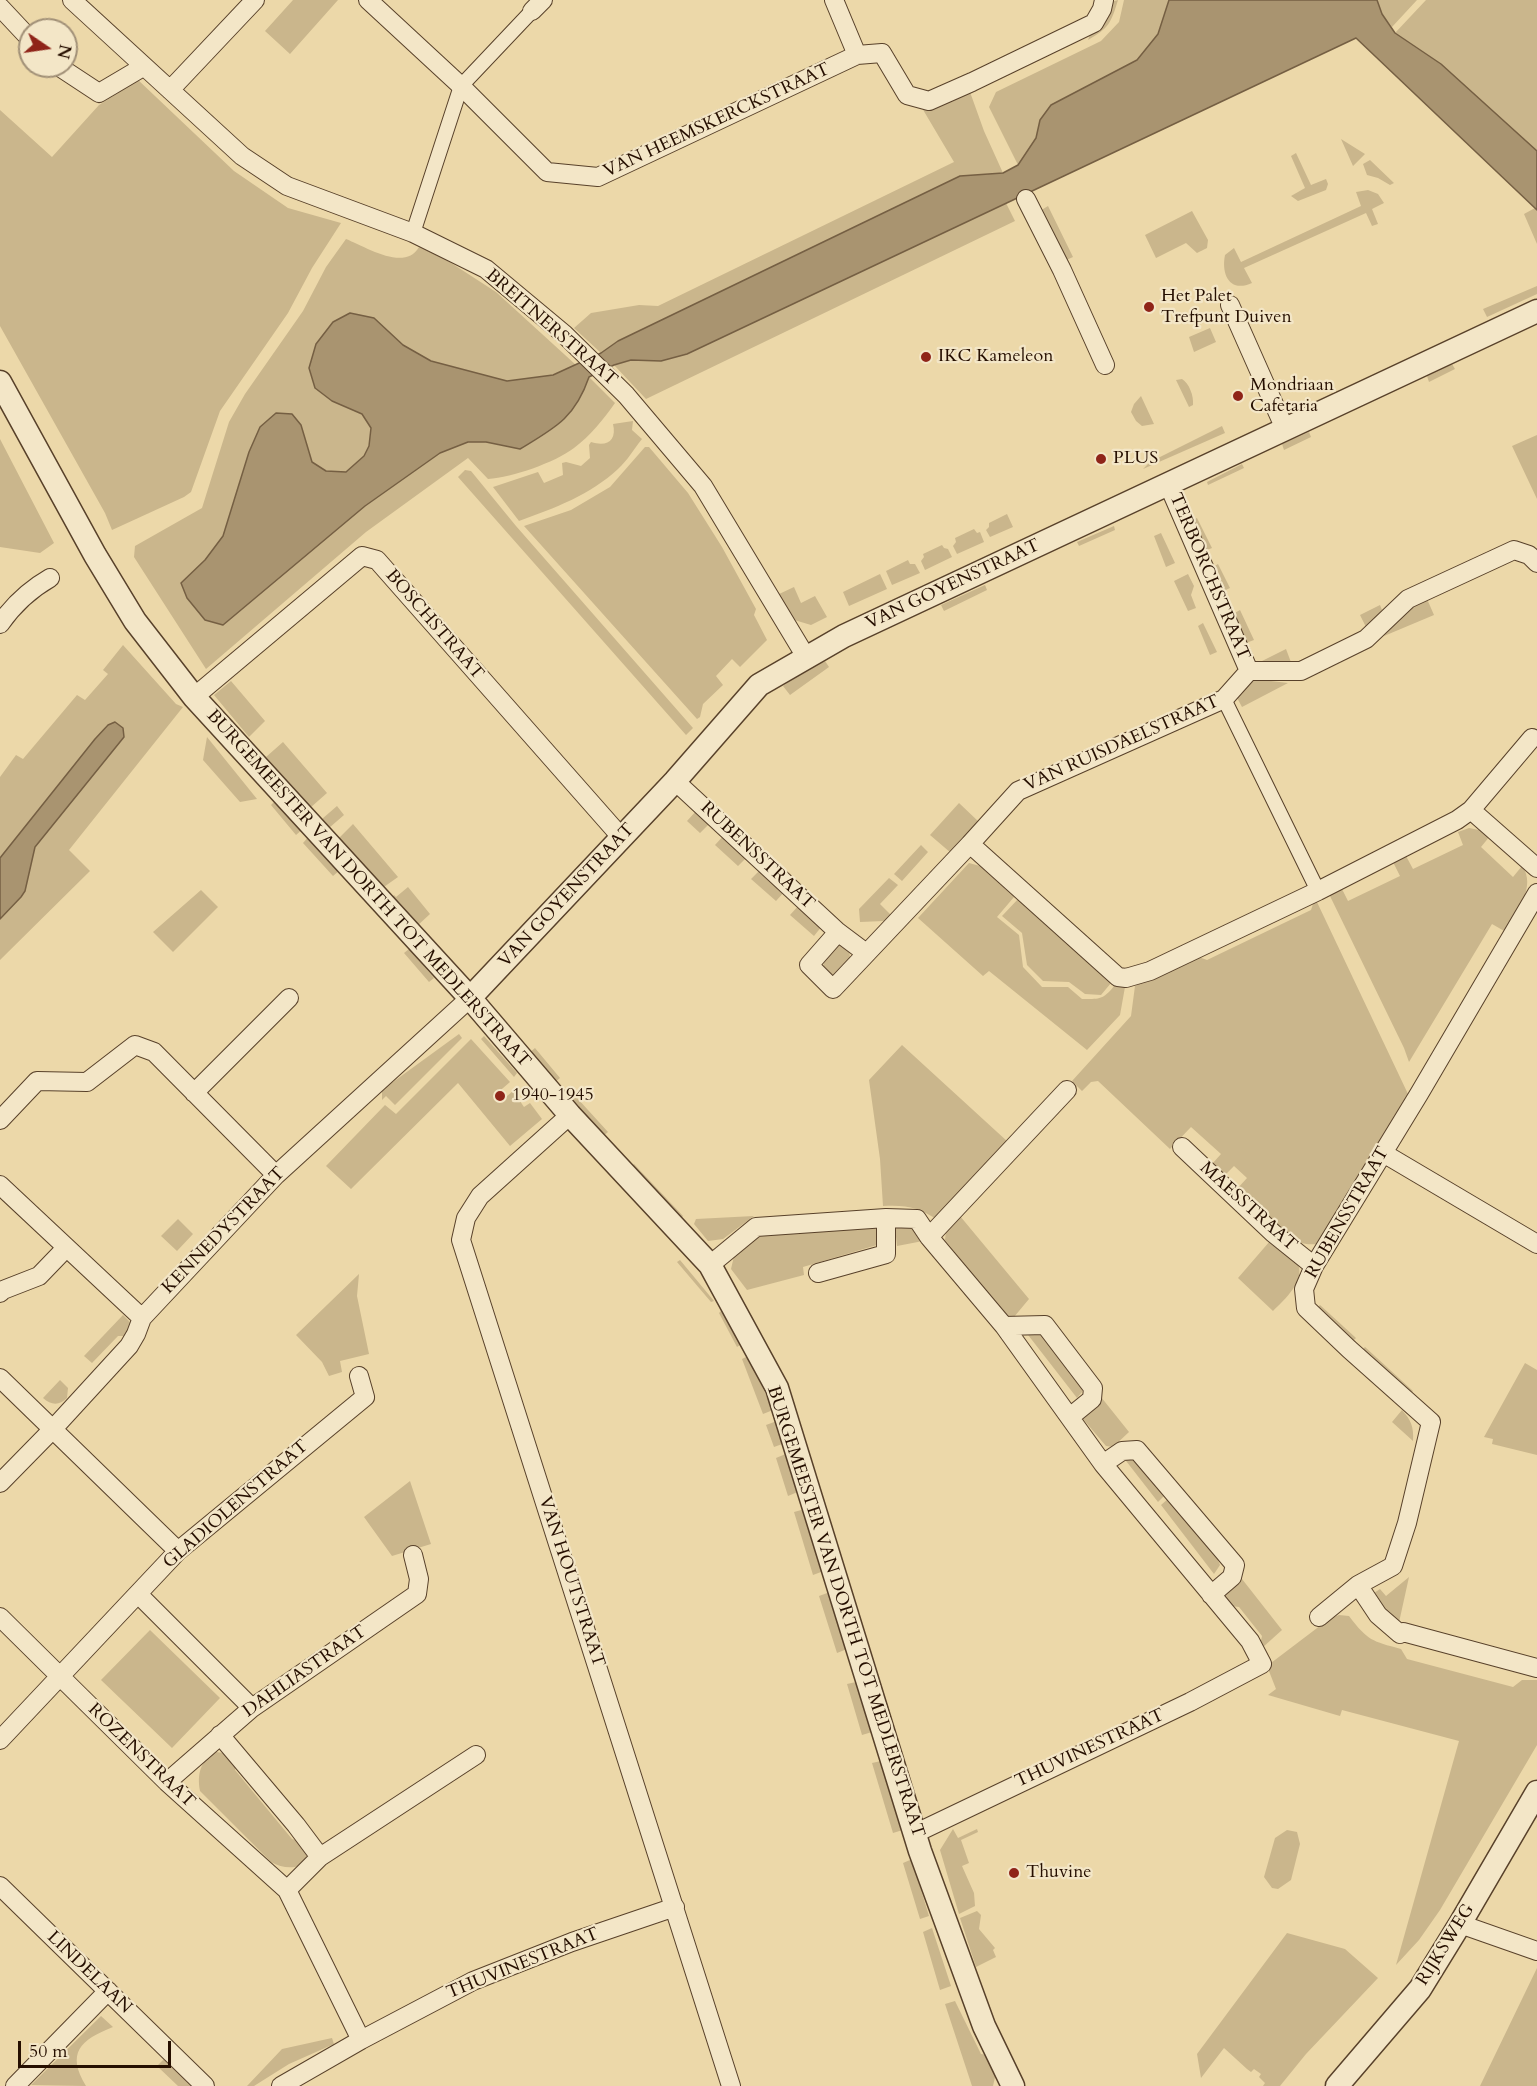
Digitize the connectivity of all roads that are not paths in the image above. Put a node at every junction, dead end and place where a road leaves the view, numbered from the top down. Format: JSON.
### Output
{"nodes":[{"id":1,"x":72,"y":0,"type":"edge"},
{"id":2,"x":255,"y":0,"type":"edge"},
{"id":3,"x":368,"y":0,"type":"edge"},
{"id":4,"x":834,"y":0,"type":"edge"},
{"id":5,"x":1104,"y":0,"type":"edge"},
{"id":6,"x":538,"y":5,"type":"edge"},
{"id":7,"x":0,"y":7,"type":"edge"},
{"id":8,"x":18,"y":26,"type":"edge"},
{"id":9,"x":857,"y":55,"type":"junction"},
{"id":10,"x":143,"y":67,"type":"junction"},
{"id":11,"x":76,"y":78,"type":"edge"},
{"id":12,"x":461,"y":86,"type":"junction"},
{"id":13,"x":170,"y":90,"type":"junction"},
{"id":14,"x":1026,"y":199,"type":"dead end"},
{"id":15,"x":413,"y":233,"type":"junction"},
{"id":16,"x":1230,"y":305,"type":"dead end"},
{"id":17,"x":1537,"y":311,"type":"edge"},
{"id":18,"x":1105,"y":365,"type":"dead end"},
{"id":19,"x":0,"y":382,"type":"edge"},
{"id":20,"x":1285,"y":429,"type":"junction"},
{"id":21,"x":1168,"y":484,"type":"junction"},
{"id":22,"x":1537,"y":563,"type":"edge"},
{"id":23,"x":50,"y":578,"type":"dead end"},
{"id":24,"x":0,"y":624,"type":"edge"},
{"id":25,"x":806,"y":657,"type":"junction"},
{"id":26,"x":1249,"y":671,"type":"junction"},
{"id":27,"x":194,"y":697,"type":"junction"},
{"id":28,"x":1224,"y":699,"type":"junction"},
{"id":29,"x":1532,"y":738,"type":"dead end"},
{"id":30,"x":675,"y":781,"type":"junction"},
{"id":31,"x":1471,"y":810,"type":"junction"},
{"id":32,"x":622,"y":838,"type":"junction"},
{"id":33,"x":970,"y":844,"type":"junction"},
{"id":34,"x":1537,"y":868,"type":"edge"},
{"id":35,"x":1318,"y":891,"type":"junction"},
{"id":36,"x":1537,"y":893,"type":"edge"},
{"id":37,"x":838,"y":932,"type":"junction"},
{"id":38,"x":866,"y":953,"type":"junction"},
{"id":39,"x":289,"y":998,"type":"dead end"},
{"id":40,"x":470,"y":998,"type":"junction"},
{"id":41,"x":1067,"y":1090,"type":"dead end"},
{"id":42,"x":194,"y":1093,"type":"junction"},
{"id":43,"x":570,"y":1115,"type":"junction"},
{"id":44,"x":0,"y":1120,"type":"edge"},
{"id":45,"x":1182,"y":1147,"type":"dead end"},
{"id":46,"x":1383,"y":1153,"type":"junction"},
{"id":47,"x":276,"y":1175,"type":"junction"},
{"id":48,"x":0,"y":1185,"type":"edge"},
{"id":49,"x":886,"y":1218,"type":"junction"},
{"id":50,"x":929,"y":1237,"type":"junction"},
{"id":51,"x":1537,"y":1244,"type":"edge"},
{"id":52,"x":66,"y":1248,"type":"junction"},
{"id":53,"x":710,"y":1264,"type":"junction"},
{"id":54,"x":1314,"y":1266,"type":"junction"},
{"id":55,"x":818,"y":1273,"type":"dead end"},
{"id":56,"x":0,"y":1293,"type":"edge"},
{"id":57,"x":142,"y":1318,"type":"junction"},
{"id":58,"x":1004,"y":1326,"type":"junction"},
{"id":59,"x":359,"y":1376,"type":"dead end"},
{"id":60,"x":0,"y":1378,"type":"edge"},
{"id":61,"x":1070,"y":1417,"type":"junction"},
{"id":62,"x":52,"y":1430,"type":"junction"},
{"id":63,"x":1103,"y":1464,"type":"junction"},
{"id":64,"x":0,"y":1483,"type":"edge"},
{"id":65,"x":178,"y":1551,"type":"junction"},
{"id":66,"x":413,"y":1554,"type":"dead end"},
{"id":67,"x":1358,"y":1585,"type":"junction"},
{"id":68,"x":138,"y":1594,"type":"junction"},
{"id":69,"x":1211,"y":1595,"type":"junction"},
{"id":70,"x":0,"y":1617,"type":"edge"},
{"id":71,"x":1319,"y":1617,"type":"dead end"},
{"id":72,"x":1537,"y":1668,"type":"edge"},
{"id":73,"x":60,"y":1677,"type":"junction"},
{"id":74,"x":252,"y":1708,"type":"junction"},
{"id":75,"x":220,"y":1735,"type":"junction"},
{"id":76,"x":0,"y":1740,"type":"edge"},
{"id":77,"x":476,"y":1755,"type":"dead end"},
{"id":78,"x":167,"y":1782,"type":"junction"},
{"id":79,"x":1537,"y":1792,"type":"edge"},
{"id":80,"x":916,"y":1833,"type":"junction"},
{"id":81,"x":320,"y":1857,"type":"junction"},
{"id":82,"x":0,"y":1886,"type":"edge"},
{"id":83,"x":287,"y":1890,"type":"junction"},
{"id":84,"x":675,"y":1907,"type":"junction"},
{"id":85,"x":1460,"y":1924,"type":"junction"},
{"id":86,"x":1537,"y":1951,"type":"edge"},
{"id":87,"x":108,"y":1991,"type":"junction"},
{"id":88,"x":361,"y":2040,"type":"junction"},
{"id":89,"x":15,"y":2086,"type":"edge"},
{"id":90,"x":204,"y":2086,"type":"edge"},
{"id":91,"x":281,"y":2086,"type":"edge"},
{"id":92,"x":731,"y":2086,"type":"edge"},
{"id":93,"x":1012,"y":2086,"type":"edge"},
{"id":94,"x":1337,"y":2086,"type":"edge"}],
"edges":[{"from":1,"to":10,"type":"street","name":"BREITNERSTRAAT"},
{"from":2,"to":13,"type":"street"},
{"from":3,"to":12,"type":"street","name":"VAN HEEMSKERCKSTRAAT"},
{"from":4,"to":9,"type":"street"},
{"from":5,"to":9,"type":"street"},
{"from":6,"to":12,"type":"street"},
{"from":7,"to":8,"type":"street"},
{"from":9,"to":12,"type":"street","name":"VAN HEEMSKERCKSTRAAT"},
{"from":10,"to":11,"type":"street"},
{"from":10,"to":13,"type":"street","name":"BREITNERSTRAAT"},
{"from":12,"to":15,"type":"street"},
{"from":13,"to":15,"type":"street","name":"BREITNERSTRAAT"},
{"from":14,"to":18,"type":"street"},
{"from":15,"to":25,"type":"street","name":"BREITNERSTRAAT"},
{"from":16,"to":20,"type":"street"},
{"from":17,"to":20,"type":"street","name":"VAN GOYENSTRAAT"},
{"from":19,"to":27,"type":"street","name":"BURGEMEESTER VAN DORTH TOT MEDLERSTRAAT"},
{"from":20,"to":21,"type":"street","name":"VAN GOYENSTRAAT"},
{"from":21,"to":25,"type":"street","name":"VAN GOYENSTRAAT"},
{"from":21,"to":26,"type":"street","name":"TERBORCHSTRAAT"},
{"from":22,"to":26,"type":"street"},
{"from":23,"to":24,"type":"street"},
{"from":25,"to":30,"type":"street","name":"VAN GOYENSTRAAT"},
{"from":26,"to":28,"type":"street","name":"VAN RUISDAELSTRAAT"},
{"from":27,"to":32,"type":"street","name":"BOSCHSTRAAT"},
{"from":27,"to":40,"type":"street","name":"BURGEMEESTER VAN DORTH TOT MEDLERSTRAAT"},
{"from":28,"to":33,"type":"street","name":"VAN RUISDAELSTRAAT"},
{"from":28,"to":35,"type":"street"},
{"from":29,"to":31,"type":"street"},
{"from":30,"to":32,"type":"street","name":"VAN GOYENSTRAAT"},
{"from":30,"to":37,"type":"street","name":"RUBENSSTRAAT"},
{"from":31,"to":34,"type":"street"},
{"from":31,"to":35,"type":"street"},
{"from":32,"to":40,"type":"street","name":"VAN GOYENSTRAAT"},
{"from":33,"to":35,"type":"street"},
{"from":33,"to":38,"type":"street"},
{"from":36,"to":46,"type":"street","name":"RUBENSSTRAAT"},
{"from":37,"to":38,"type":"street","name":"RUBENSSTRAAT"},
{"from":37,"to":38,"type":"street"},
{"from":39,"to":42,"type":"street"},
{"from":40,"to":43,"type":"street","name":"BURGEMEESTER VAN DORTH TOT MEDLERSTRAAT"},
{"from":40,"to":47,"type":"street","name":"KENNEDYSTRAAT"},
{"from":41,"to":50,"type":"street"},
{"from":42,"to":44,"type":"street"},
{"from":42,"to":47,"type":"street"},
{"from":43,"to":53,"type":"street","name":"BURGEMEESTER VAN DORTH TOT MEDLERSTRAAT"},
{"from":43,"to":84,"type":"street","name":"VAN HOUTSTRAAT"},
{"from":45,"to":54,"type":"street","name":"MAESSTRAAT"},
{"from":46,"to":51,"type":"street"},
{"from":46,"to":54,"type":"street","name":"RUBENSSTRAAT"},
{"from":47,"to":57,"type":"street","name":"KENNEDYSTRAAT"},
{"from":48,"to":52,"type":"street"},
{"from":49,"to":50,"type":"street"},
{"from":49,"to":53,"type":"street"},
{"from":49,"to":55,"type":"street"},
{"from":50,"to":58,"type":"street"},
{"from":52,"to":56,"type":"street"},
{"from":52,"to":57,"type":"street"},
{"from":53,"to":80,"type":"street","name":"BURGEMEESTER VAN DORTH TOT MEDLERSTRAAT"},
{"from":54,"to":67,"type":"street","name":"RUBENSSTRAAT"},
{"from":57,"to":62,"type":"street","name":"KENNEDYSTRAAT"},
{"from":58,"to":61,"type":"street"},
{"from":58,"to":61,"type":"street"},
{"from":59,"to":65,"type":"street","name":"GLADIOLENSTRAAT"},
{"from":60,"to":62,"type":"street"},
{"from":61,"to":63,"type":"street"},
{"from":62,"to":64,"type":"street","name":"KENNEDYSTRAAT"},
{"from":62,"to":65,"type":"street"},
{"from":63,"to":69,"type":"street"},
{"from":63,"to":69,"type":"street"},
{"from":65,"to":68,"type":"street","name":"GLADIOLENSTRAAT"},
{"from":66,"to":74,"type":"street","name":"DAHLIASTRAAT"},
{"from":67,"to":71,"type":"street","name":"RUBENSSTRAAT"},
{"from":67,"to":72,"type":"street"},
{"from":68,"to":73,"type":"street","name":"GLADIOLENSTRAAT"},
{"from":68,"to":74,"type":"street"},
{"from":69,"to":80,"type":"street","name":"THUVINESTRAAT"},
{"from":70,"to":73,"type":"street","name":"ROZENSTRAAT"},
{"from":73,"to":76,"type":"street","name":"GLADIOLENSTRAAT"},
{"from":73,"to":78,"type":"street","name":"ROZENSTRAAT"},
{"from":74,"to":75,"type":"street","name":"DAHLIASTRAAT"},
{"from":75,"to":78,"type":"street","name":"DAHLIASTRAAT"},
{"from":75,"to":81,"type":"street"},
{"from":77,"to":81,"type":"street"},
{"from":78,"to":83,"type":"street","name":"ROZENSTRAAT"},
{"from":79,"to":85,"type":"street","name":"RIJKSWEG"},
{"from":80,"to":93,"type":"street","name":"BURGEMEESTER VAN DORTH TOT MEDLERSTRAAT"},
{"from":81,"to":83,"type":"street"},
{"from":82,"to":87,"type":"street","name":"LINDELAAN"},
{"from":83,"to":88,"type":"street","name":"ROZENSTRAAT"},
{"from":84,"to":88,"type":"street","name":"THUVINESTRAAT"},
{"from":84,"to":92,"type":"street","name":"VAN HOUTSTRAAT"},
{"from":85,"to":86,"type":"street"},
{"from":85,"to":94,"type":"street","name":"RIJKSWEG"},
{"from":87,"to":89,"type":"street"},
{"from":87,"to":90,"type":"street","name":"LINDELAAN"},
{"from":88,"to":91,"type":"street","name":"THUVINESTRAAT"}]}
